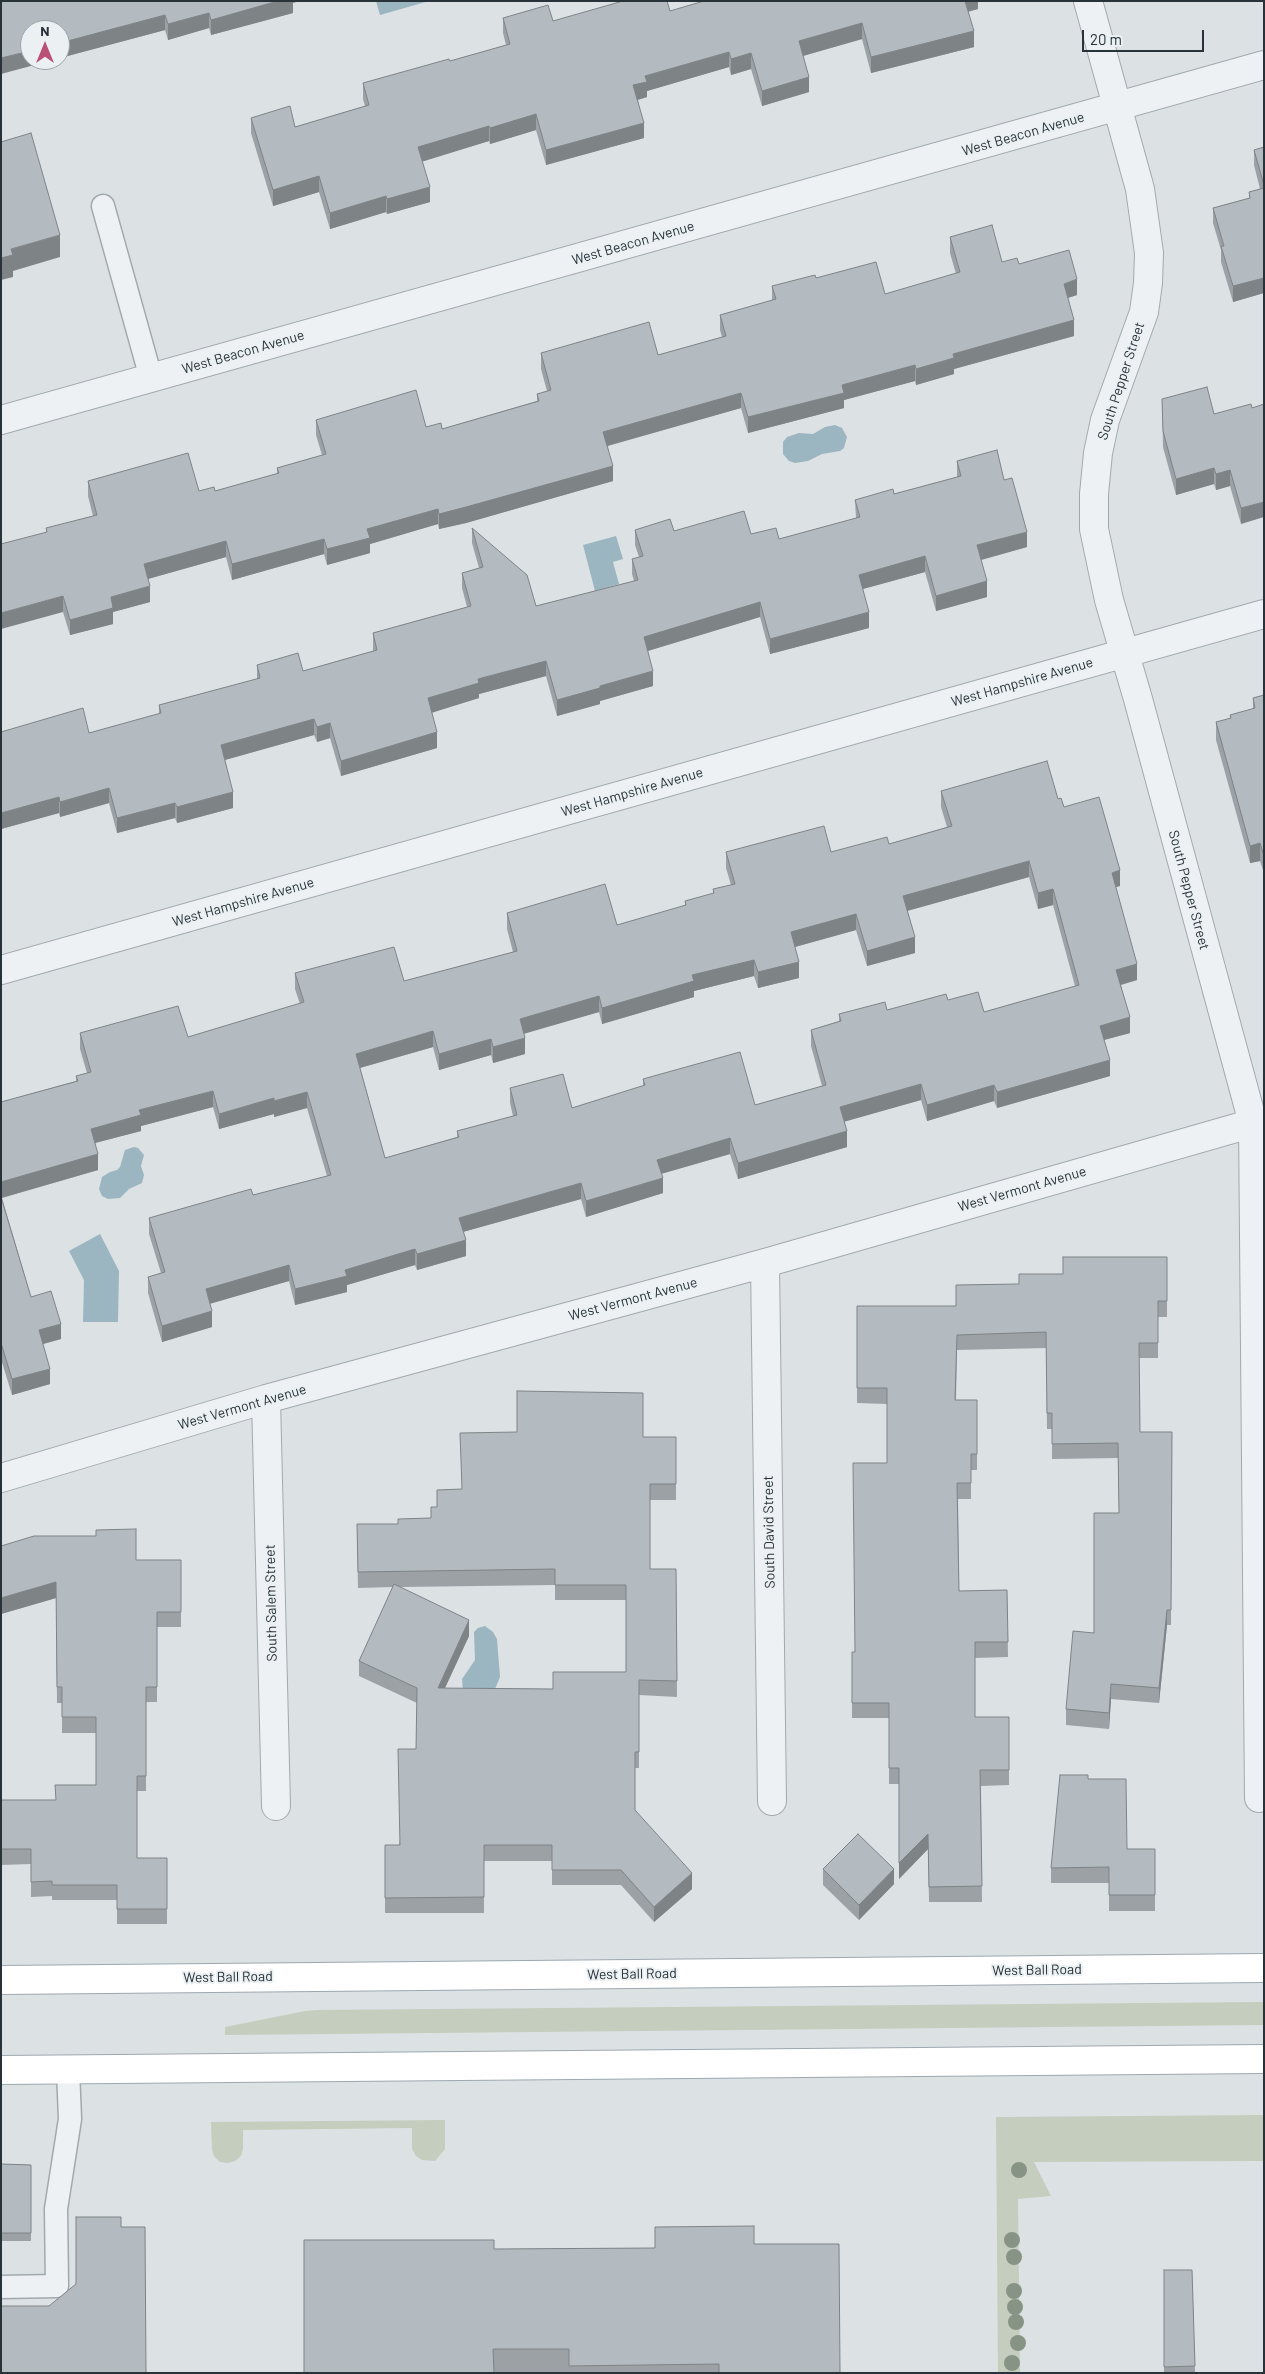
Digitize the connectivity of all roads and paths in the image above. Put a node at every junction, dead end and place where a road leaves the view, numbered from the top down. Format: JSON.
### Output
{"nodes":[{"id":1,"x":1088,"y":1,"type":"edge"},
{"id":2,"x":1264,"y":65,"type":"edge"},
{"id":3,"x":1118,"y":107,"type":"junction"},
{"id":4,"x":103,"y":206,"type":"dead end"},
{"id":5,"x":151,"y":378,"type":"junction"},
{"id":6,"x":1,"y":420,"type":"edge"},
{"id":7,"x":1264,"y":614,"type":"edge"},
{"id":8,"x":1124,"y":653,"type":"junction"},
{"id":9,"x":1,"y":970,"type":"edge"},
{"id":10,"x":1258,"y":1121,"type":"edge"},
{"id":11,"x":765,"y":1263,"type":"junction"},
{"id":12,"x":266,"y":1399,"type":"junction"},
{"id":13,"x":1,"y":1478,"type":"edge"},
{"id":14,"x":1259,"y":1798,"type":"dead end"},
{"id":15,"x":772,"y":1801,"type":"dead end"},
{"id":16,"x":276,"y":1806,"type":"dead end"},
{"id":17,"x":1264,"y":1968,"type":"edge"},
{"id":18,"x":1,"y":1980,"type":"edge"},
{"id":19,"x":1264,"y":2059,"type":"edge"},
{"id":20,"x":1,"y":2070,"type":"edge"},
{"id":21,"x":68,"y":2070,"type":"junction"},
{"id":22,"x":1,"y":2287,"type":"edge"}],
"edges":[{"from":1,"to":3,"type":"street","name":"South Pepper Street"},
{"from":2,"to":3,"type":"street","name":"West Beacon Avenue"},
{"from":3,"to":5,"type":"street","name":"West Beacon Avenue"},
{"from":3,"to":8,"type":"street","name":"South Pepper Street"},
{"from":4,"to":5,"type":"lane"},
{"from":5,"to":6,"type":"street","name":"West Beacon Avenue"},
{"from":7,"to":8,"type":"street","name":"West Hampshire Avenue"},
{"from":8,"to":9,"type":"street","name":"West Hampshire Avenue"},
{"from":8,"to":10,"type":"street","name":"South Pepper Street"},
{"from":10,"to":11,"type":"street","name":"West Vermont Avenue"},
{"from":10,"to":14,"type":"street","name":"South Pepper Street"},
{"from":11,"to":12,"type":"street","name":"West Vermont Avenue"},
{"from":11,"to":15,"type":"street","name":"South David Street"},
{"from":12,"to":13,"type":"street","name":"West Vermont Avenue"},
{"from":12,"to":16,"type":"street","name":"South Salem Street"},
{"from":17,"to":18,"type":"main road","name":"West Ball Road"},
{"from":19,"to":21,"type":"main road"},
{"from":20,"to":21,"type":"main road"},
{"from":21,"to":22,"type":"lane"}]}
